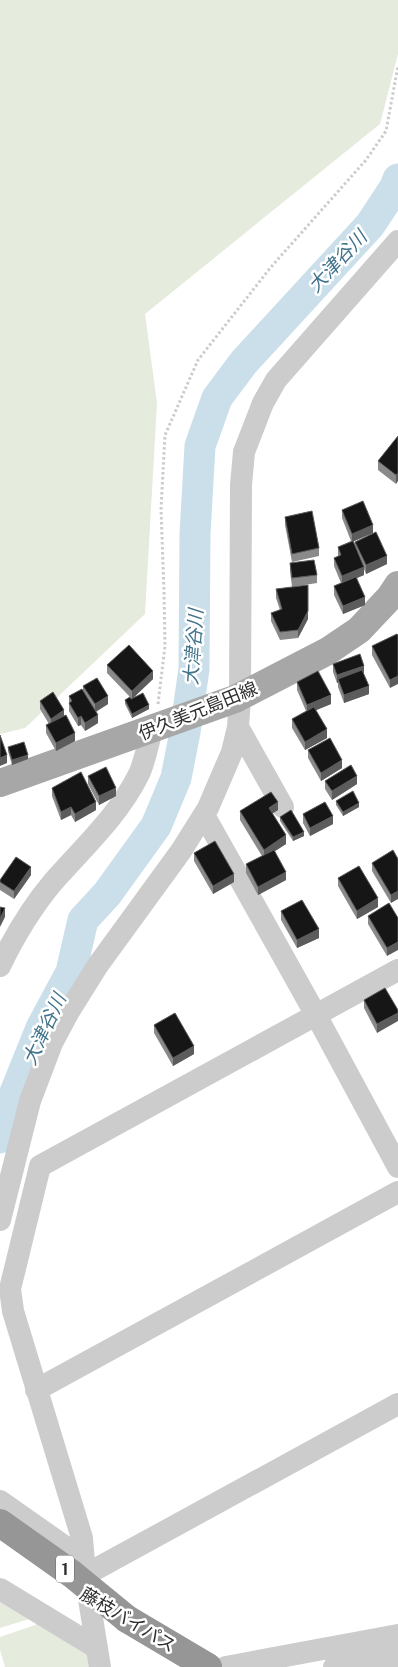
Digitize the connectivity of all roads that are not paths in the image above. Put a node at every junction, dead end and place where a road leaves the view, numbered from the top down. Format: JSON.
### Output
{"nodes":[{"id":1,"x":398,"y":241,"type":"edge"},
{"id":2,"x":395,"y":594,"type":"edge"},
{"id":3,"x":238,"y":698,"type":"junction"},
{"id":4,"x":238,"y":727,"type":"junction"},
{"id":5,"x":155,"y":729,"type":"junction"},
{"id":6,"x":0,"y":784,"type":"edge"},
{"id":7,"x":283,"y":807,"type":"dead end"},
{"id":8,"x":204,"y":814,"type":"junction"},
{"id":9,"x":0,"y":966,"type":"edge"},
{"id":10,"x":398,"y":970,"type":"edge"},
{"id":11,"x":316,"y":1015,"type":"junction"},
{"id":12,"x":398,"y":1167,"type":"edge"},
{"id":13,"x":398,"y":1192,"type":"edge"},
{"id":14,"x":0,"y":1220,"type":"edge"},
{"id":15,"x":36,"y":1390,"type":"junction"},
{"id":16,"x":398,"y":1404,"type":"edge"},
{"id":17,"x":0,"y":1501,"type":"edge"},
{"id":18,"x":3,"y":1536,"type":"edge"},
{"id":19,"x":84,"y":1567,"type":"junction"},
{"id":20,"x":0,"y":1589,"type":"edge"},
{"id":21,"x":398,"y":1635,"type":"edge"},
{"id":22,"x":398,"y":1656,"type":"edge"},
{"id":23,"x":98,"y":1657,"type":"edge"},
{"id":24,"x":363,"y":1665,"type":"edge"},
{"id":25,"x":208,"y":1667,"type":"edge"},
{"id":26,"x":226,"y":1667,"type":"edge"},
{"id":27,"x":334,"y":1667,"type":"edge"}],
"edges":[{"from":1,"to":3,"type":"street"},
{"from":2,"to":3,"type":"main road","name":"伊久美元島田線"},
{"from":3,"to":4,"type":"street"},
{"from":3,"to":5,"type":"main road","name":"伊久美元島田線"},
{"from":4,"to":7,"type":"street"},
{"from":4,"to":8,"type":"street"},
{"from":5,"to":6,"type":"main road","name":"伊久美元島田線"},
{"from":5,"to":9,"type":"street"},
{"from":8,"to":11,"type":"street"},
{"from":8,"to":14,"type":"street"},
{"from":10,"to":11,"type":"street"},
{"from":11,"to":12,"type":"street"},
{"from":11,"to":15,"type":"street"},
{"from":13,"to":15,"type":"street"},
{"from":15,"to":19,"type":"street"},
{"from":16,"to":19,"type":"street"},
{"from":17,"to":19,"type":"street"},
{"from":18,"to":25,"type":"highway","name":"藤枝バイパス","number":"1","bridge":true},
{"from":19,"to":23,"type":"street"},
{"from":20,"to":23,"type":"street"},
{"from":21,"to":26,"type":"street"},
{"from":22,"to":24,"type":"street"},
{"from":24,"to":27,"type":"street"}]}
